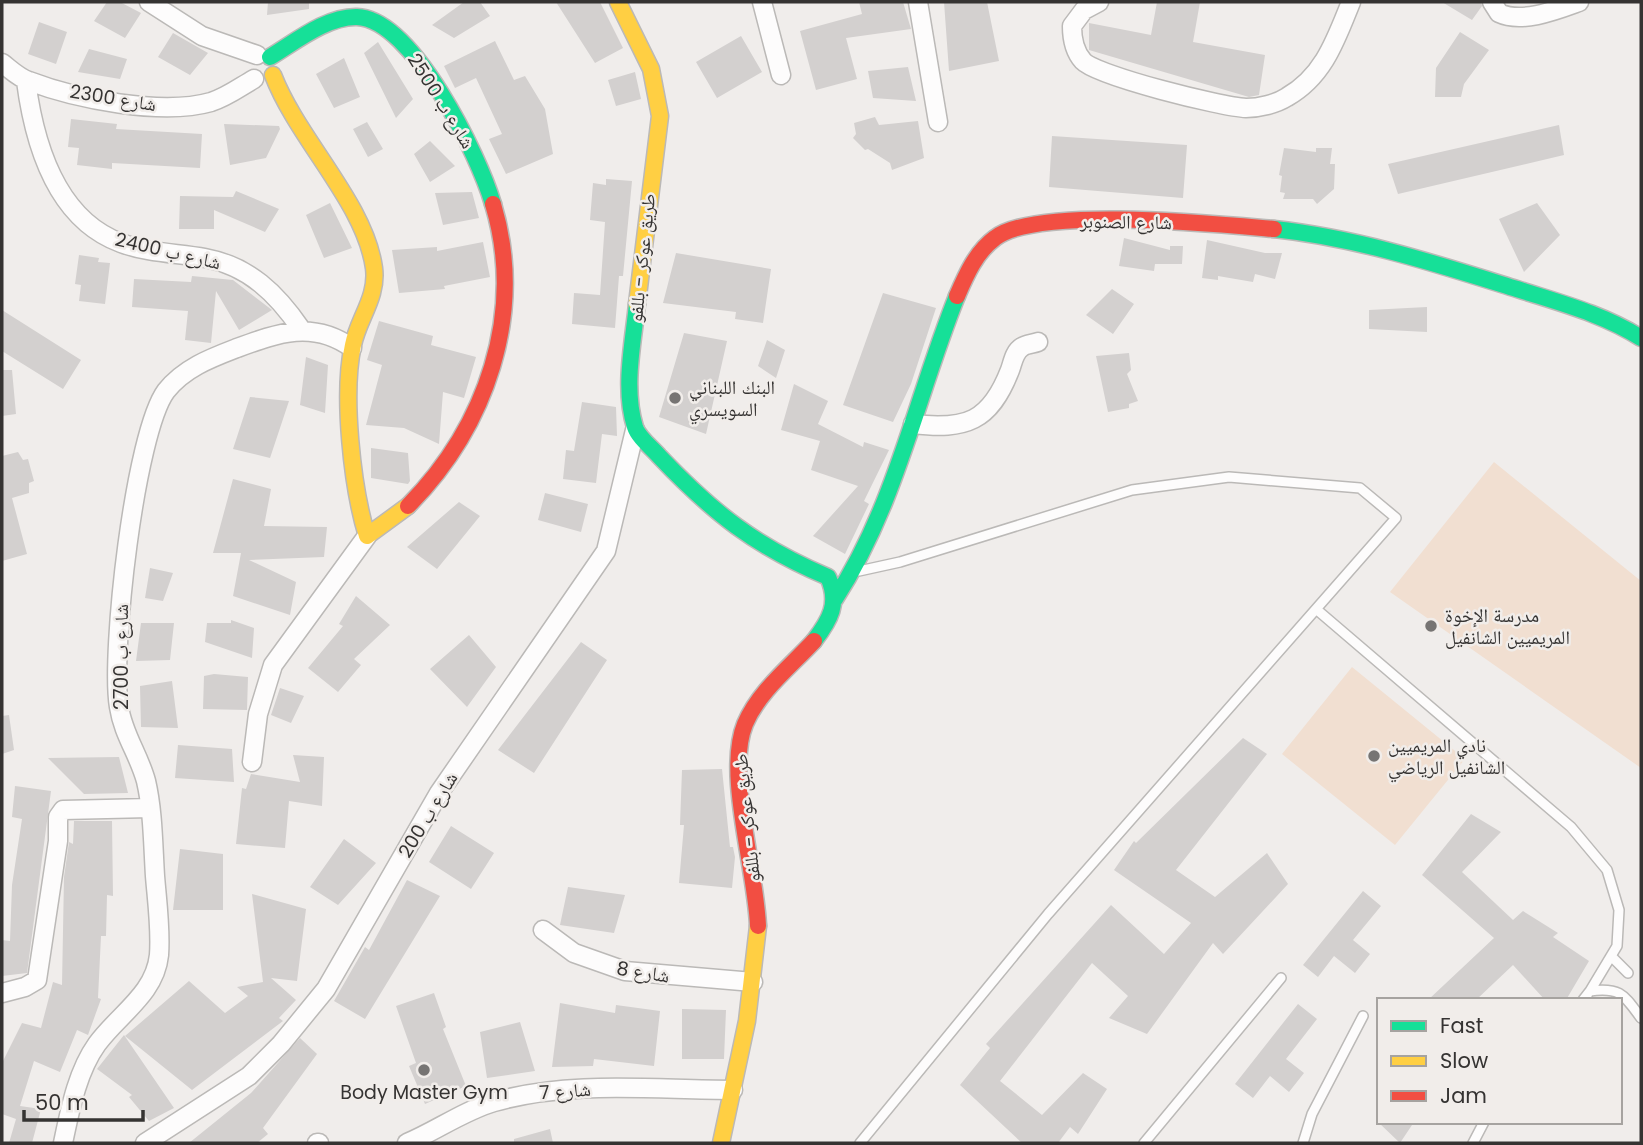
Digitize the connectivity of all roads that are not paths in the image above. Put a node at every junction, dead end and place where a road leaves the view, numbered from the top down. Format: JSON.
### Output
{"nodes":[{"id":1,"x":149,"y":2,"type":"edge"},
{"id":2,"x":618,"y":2,"type":"edge"},
{"id":3,"x":762,"y":2,"type":"edge"},
{"id":4,"x":918,"y":2,"type":"edge"},
{"id":5,"x":1099,"y":2,"type":"edge"},
{"id":6,"x":1351,"y":2,"type":"edge"},
{"id":7,"x":1492,"y":2,"type":"edge"},
{"id":8,"x":1579,"y":2,"type":"edge"},
{"id":9,"x":2,"y":63,"type":"edge"},
{"id":10,"x":263,"y":66,"type":"junction"},
{"id":11,"x":781,"y":75,"type":"dead end"},
{"id":12,"x":26,"y":81,"type":"junction"},
{"id":13,"x":281,"y":99,"type":"joint"},
{"id":14,"x":938,"y":122,"type":"dead end"},
{"id":15,"x":301,"y":329,"type":"junction"},
{"id":16,"x":1641,"y":338,"type":"edge"},
{"id":17,"x":1038,"y":342,"type":"dead end"},
{"id":18,"x":352,"y":348,"type":"junction"},
{"id":19,"x":914,"y":424,"type":"junction"},
{"id":20,"x":635,"y":430,"type":"junction"},
{"id":21,"x":367,"y":536,"type":"junction"},
{"id":22,"x":853,"y":572,"type":"junction"},
{"id":23,"x":835,"y":599,"type":"junction"},
{"id":24,"x":1316,"y":609,"type":"junction"},
{"id":25,"x":252,"y":762,"type":"dead end"},
{"id":26,"x":150,"y":808,"type":"junction"},
{"id":27,"x":543,"y":930,"type":"dead end"},
{"id":28,"x":1617,"y":946,"type":"junction"},
{"id":29,"x":1613,"y":958,"type":"junction"},
{"id":30,"x":1628,"y":973,"type":"dead end"},
{"id":31,"x":1281,"y":978,"type":"dead end"},
{"id":32,"x":753,"y":982,"type":"junction"},
{"id":33,"x":1611,"y":988,"type":"junction"},
{"id":34,"x":1590,"y":992,"type":"junction"},
{"id":35,"x":2,"y":993,"type":"edge"},
{"id":36,"x":1585,"y":998,"type":"edge"},
{"id":37,"x":1363,"y":1016,"type":"dead end"},
{"id":38,"x":1641,"y":1018,"type":"edge"},
{"id":39,"x":733,"y":1090,"type":"junction"},
{"id":40,"x":1483,"y":1124,"type":"edge"},
{"id":41,"x":63,"y":1143,"type":"edge"},
{"id":42,"x":145,"y":1143,"type":"edge"},
{"id":43,"x":407,"y":1143,"type":"edge"},
{"id":44,"x":721,"y":1143,"type":"edge"},
{"id":45,"x":860,"y":1143,"type":"edge"},
{"id":46,"x":1144,"y":1143,"type":"edge"},
{"id":47,"x":1303,"y":1143,"type":"edge"},
{"id":48,"x":1473,"y":1143,"type":"edge"}],
"edges":[{"from":1,"to":10,"type":"street"},
{"from":2,"to":20,"type":"street","name":"طريق عوكر - بللفو"},
{"from":3,"to":11,"type":"street"},
{"from":4,"to":14,"type":"street"},
{"from":5,"to":6,"type":"street"},
{"from":7,"to":8,"type":"street"},
{"from":9,"to":12,"type":"street","name":"شارع 2300"},
{"from":10,"to":12,"type":"street","name":"شارع 2300"},
{"from":10,"to":13,"type":"street"},
{"from":10,"to":21,"type":"street","name":"شارع ب 2500"},
{"from":12,"to":15,"type":"street","name":"شارع ب 2400"},
{"from":13,"to":18,"type":"street"},
{"from":15,"to":18,"type":"street"},
{"from":15,"to":26,"type":"street","name":"شارع ب 2700"},
{"from":16,"to":19,"type":"street","name":"شارع الصنوبر"},
{"from":17,"to":19,"type":"street"},
{"from":18,"to":21,"type":"street"},
{"from":19,"to":22,"type":"street","name":"شارع الصنوبر"},
{"from":20,"to":23,"type":"street"},
{"from":20,"to":42,"type":"street","name":"شارع ب 200"},
{"from":21,"to":25,"type":"street","name":"شارع ب 2500"},
{"from":22,"to":23,"type":"street","name":"شارع الصنوبر"},
{"from":22,"to":24,"type":"lane"},
{"from":23,"to":32,"type":"street","name":"طريق عوكر - بللفو"},
{"from":24,"to":28,"type":"lane"},
{"from":24,"to":45,"type":"lane"},
{"from":26,"to":35,"type":"street"},
{"from":26,"to":41,"type":"street","name":"شارع ب 2700"},
{"from":27,"to":32,"type":"street","name":"شارع 8"},
{"from":28,"to":29,"type":"lane"},
{"from":28,"to":34,"type":"lane"},
{"from":29,"to":30,"type":"lane"},
{"from":29,"to":33,"type":"lane"},
{"from":31,"to":46,"type":"lane"},
{"from":32,"to":39,"type":"street","name":"طريق عوكر - بللفو"},
{"from":33,"to":34,"type":"lane"},
{"from":33,"to":38,"type":"lane"},
{"from":34,"to":36,"type":"lane"},
{"from":37,"to":47,"type":"lane"},
{"from":39,"to":43,"type":"street","name":"شارع 7"},
{"from":39,"to":44,"type":"street","name":"طريق عوكر - بللفو"},
{"from":40,"to":48,"type":"lane"}]}
